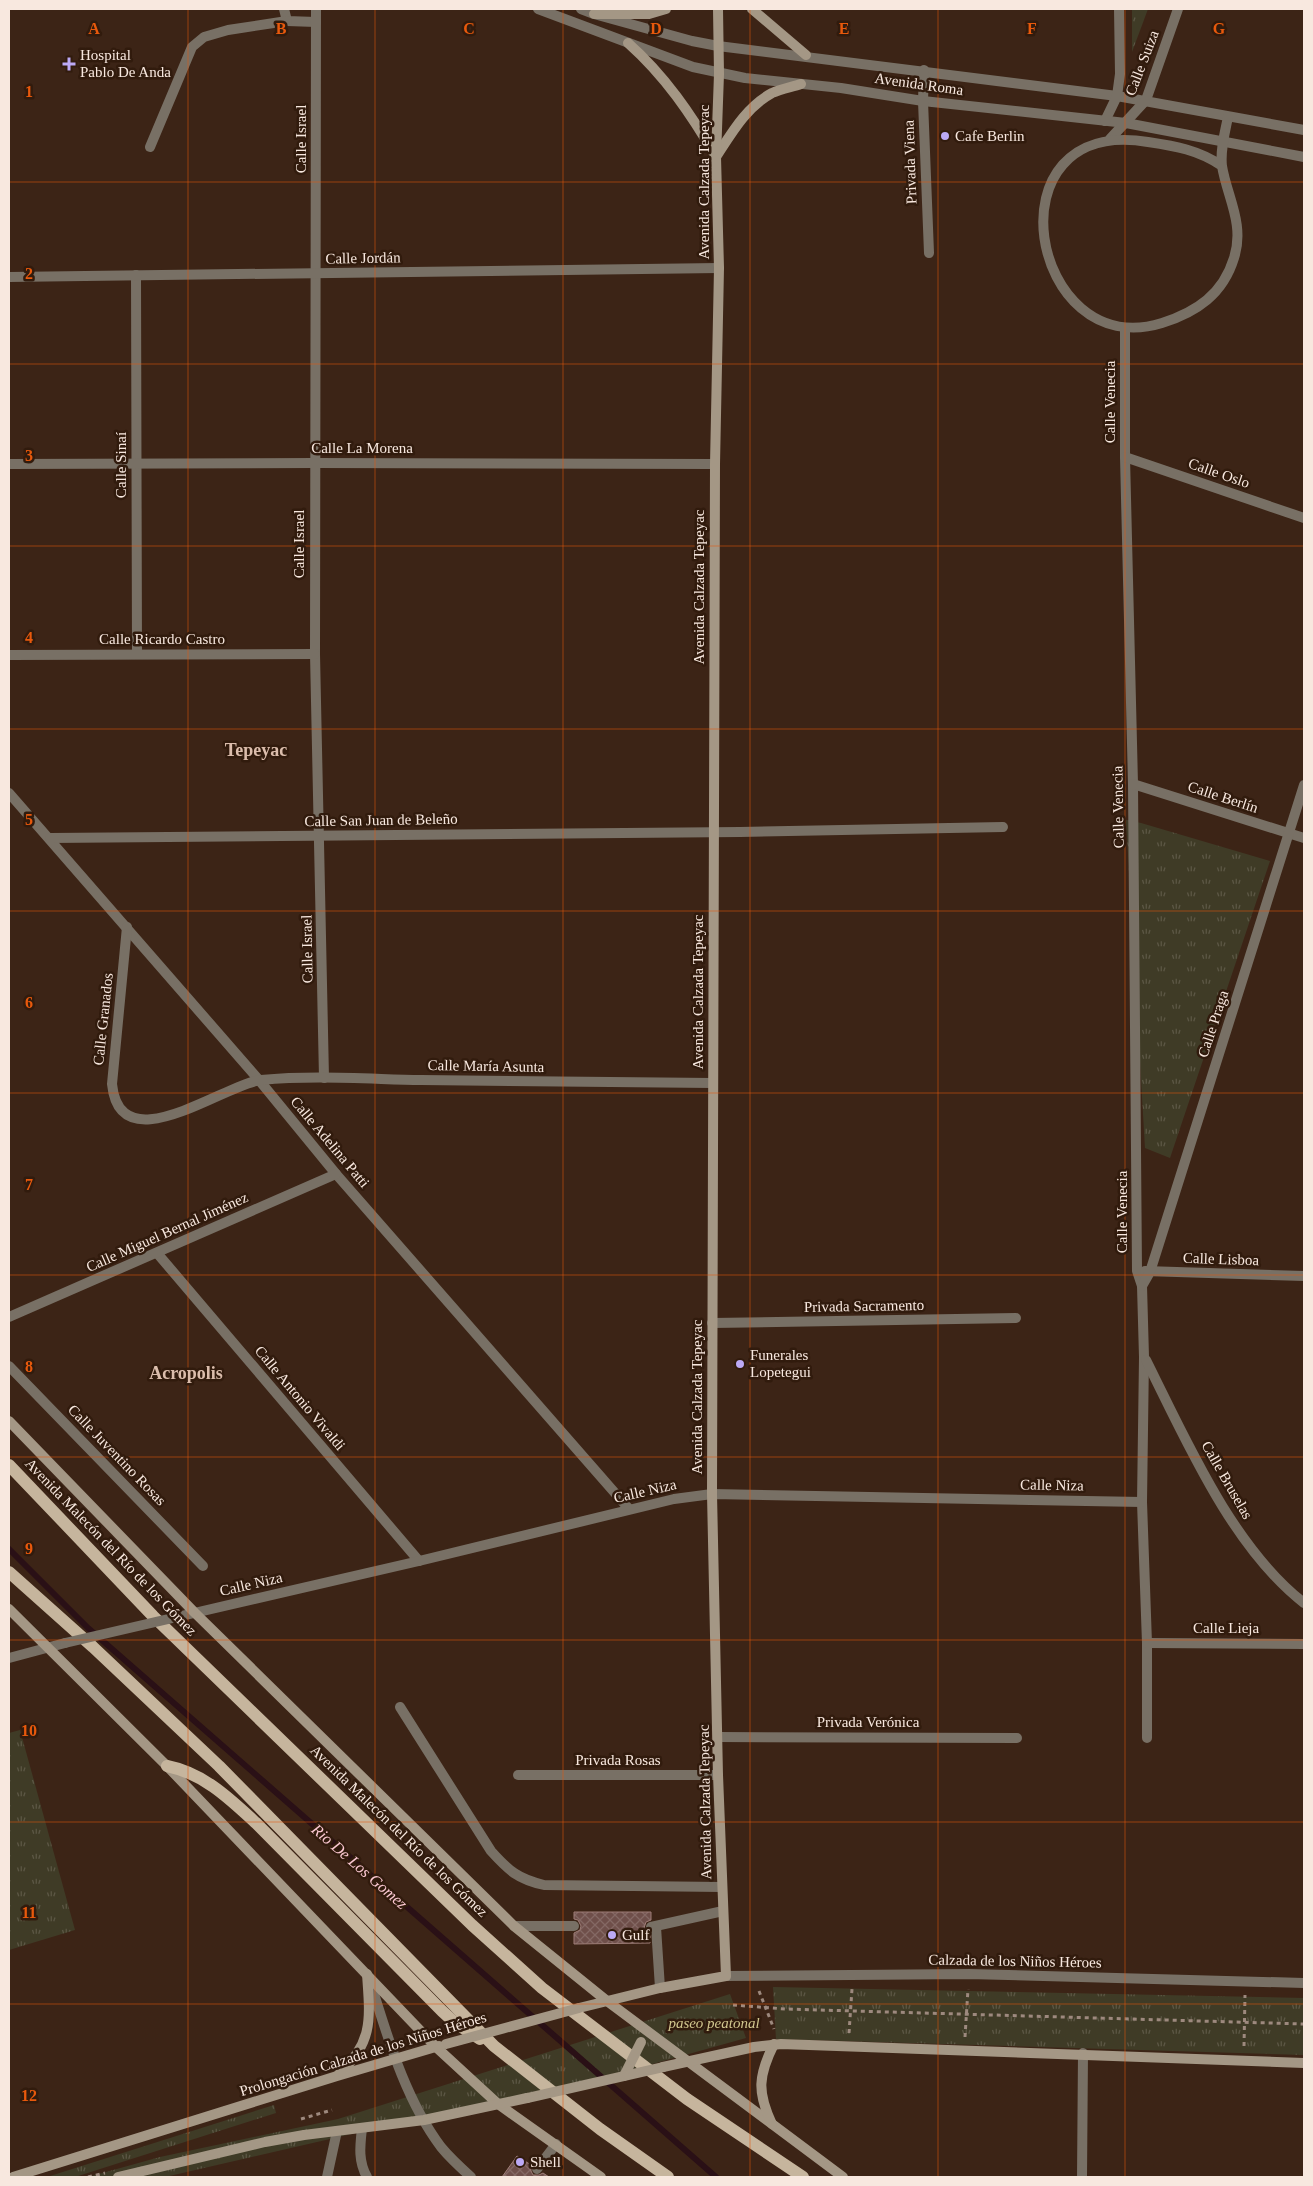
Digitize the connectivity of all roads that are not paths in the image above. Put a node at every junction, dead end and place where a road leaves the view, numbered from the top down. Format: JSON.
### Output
{"nodes":[{"id":1,"x":284,"y":9,"type":"edge"},
{"id":2,"x":316,"y":9,"type":"edge"},
{"id":3,"x":538,"y":9,"type":"edge"},
{"id":4,"x":581,"y":9,"type":"edge"},
{"id":5,"x":666,"y":9,"type":"edge"},
{"id":6,"x":718,"y":9,"type":"edge"},
{"id":7,"x":752,"y":9,"type":"edge"},
{"id":8,"x":1119,"y":9,"type":"edge"},
{"id":9,"x":1178,"y":9,"type":"edge"},
{"id":10,"x":594,"y":14,"type":"junction"},
{"id":11,"x":287,"y":21,"type":"junction"},
{"id":12,"x":316,"y":22,"type":"junction"},
{"id":13,"x":628,"y":43,"type":"junction"},
{"id":14,"x":718,"y":46,"type":"junction"},
{"id":15,"x":806,"y":56,"type":"junction"},
{"id":16,"x":924,"y":70,"type":"junction"},
{"id":17,"x":720,"y":74,"type":"junction"},
{"id":18,"x":801,"y":84,"type":"junction"},
{"id":19,"x":1117,"y":96,"type":"junction"},
{"id":20,"x":1146,"y":100,"type":"junction"},
{"id":21,"x":923,"y":101,"type":"junction"},
{"id":22,"x":1228,"y":117,"type":"junction"},
{"id":23,"x":1105,"y":121,"type":"junction"},
{"id":24,"x":1126,"y":123,"type":"junction"},
{"id":25,"x":1304,"y":130,"type":"edge"},
{"id":26,"x":1110,"y":139,"type":"junction"},
{"id":27,"x":1224,"y":141,"type":"junction"},
{"id":28,"x":150,"y":147,"type":"dead end"},
{"id":29,"x":716,"y":157,"type":"junction"},
{"id":30,"x":1304,"y":157,"type":"edge"},
{"id":31,"x":1222,"y":166,"type":"junction"},
{"id":32,"x":929,"y":253,"type":"dead end"},
{"id":33,"x":719,"y":268,"type":"junction"},
{"id":34,"x":316,"y":274,"type":"junction"},
{"id":35,"x":136,"y":275,"type":"junction"},
{"id":36,"x":9,"y":276,"type":"edge"},
{"id":37,"x":1125,"y":328,"type":"junction"},
{"id":38,"x":1125,"y":458,"type":"junction"},
{"id":39,"x":136,"y":463,"type":"junction"},
{"id":40,"x":314,"y":463,"type":"junction"},
{"id":41,"x":9,"y":464,"type":"edge"},
{"id":42,"x":715,"y":464,"type":"junction"},
{"id":43,"x":1304,"y":518,"type":"edge"},
{"id":44,"x":9,"y":646,"type":"edge"},
{"id":45,"x":137,"y":654,"type":"junction"},
{"id":46,"x":315,"y":654,"type":"junction"},
{"id":47,"x":13,"y":655,"type":"edge"},
{"id":48,"x":1133,"y":784,"type":"junction"},
{"id":49,"x":1304,"y":785,"type":"edge"},
{"id":50,"x":9,"y":793,"type":"edge"},
{"id":51,"x":1002,"y":827,"type":"dead end"},
{"id":52,"x":713,"y":832,"type":"junction"},
{"id":53,"x":1288,"y":833,"type":"junction"},
{"id":54,"x":320,"y":836,"type":"junction"},
{"id":55,"x":50,"y":838,"type":"junction"},
{"id":56,"x":1304,"y":838,"type":"edge"},
{"id":57,"x":128,"y":928,"type":"junction"},
{"id":58,"x":324,"y":1078,"type":"junction"},
{"id":59,"x":259,"y":1080,"type":"junction"},
{"id":60,"x":713,"y":1084,"type":"junction"},
{"id":61,"x":336,"y":1174,"type":"junction"},
{"id":62,"x":157,"y":1253,"type":"junction"},
{"id":63,"x":1137,"y":1271,"type":"junction"},
{"id":64,"x":1150,"y":1272,"type":"junction"},
{"id":65,"x":1304,"y":1276,"type":"edge"},
{"id":66,"x":1142,"y":1286,"type":"junction"},
{"id":67,"x":9,"y":1317,"type":"edge"},
{"id":68,"x":1016,"y":1318,"type":"dead end"},
{"id":69,"x":712,"y":1323,"type":"junction"},
{"id":70,"x":1144,"y":1357,"type":"junction"},
{"id":71,"x":9,"y":1366,"type":"edge"},
{"id":72,"x":9,"y":1421,"type":"edge"},
{"id":73,"x":9,"y":1465,"type":"edge"},
{"id":74,"x":712,"y":1494,"type":"junction"},
{"id":75,"x":1142,"y":1502,"type":"junction"},
{"id":76,"x":629,"y":1509,"type":"junction"},
{"id":77,"x":419,"y":1561,"type":"junction"},
{"id":78,"x":203,"y":1566,"type":"dead end"},
{"id":79,"x":9,"y":1572,"type":"edge"},
{"id":80,"x":1304,"y":1603,"type":"edge"},
{"id":81,"x":9,"y":1609,"type":"edge"},
{"id":82,"x":195,"y":1613,"type":"junction"},
{"id":83,"x":1148,"y":1643,"type":"junction"},
{"id":84,"x":1304,"y":1644,"type":"edge"},
{"id":85,"x":48,"y":1647,"type":"junction"},
{"id":86,"x":9,"y":1658,"type":"edge"},
{"id":87,"x":400,"y":1707,"type":"dead end"},
{"id":88,"x":718,"y":1737,"type":"junction"},
{"id":89,"x":1018,"y":1738,"type":"dead end"},
{"id":90,"x":1147,"y":1738,"type":"dead end"},
{"id":91,"x":166,"y":1766,"type":"junction"},
{"id":92,"x":518,"y":1775,"type":"dead end"},
{"id":93,"x":718,"y":1775,"type":"junction"},
{"id":94,"x":722,"y":1887,"type":"junction"},
{"id":95,"x":723,"y":1911,"type":"junction"},
{"id":96,"x":514,"y":1926,"type":"junction"},
{"id":97,"x":574,"y":1926,"type":"dead end"},
{"id":98,"x":367,"y":1974,"type":"junction"},
{"id":99,"x":726,"y":1976,"type":"junction"},
{"id":100,"x":1304,"y":1983,"type":"edge"},
{"id":101,"x":660,"y":1988,"type":"junction"},
{"id":102,"x":607,"y":2001,"type":"junction"},
{"id":103,"x":644,"y":2029,"type":"junction"},
{"id":104,"x":778,"y":2044,"type":"junction"},
{"id":105,"x":441,"y":2046,"type":"junction"},
{"id":106,"x":494,"y":2046,"type":"junction"},
{"id":107,"x":1083,"y":2053,"type":"junction"},
{"id":108,"x":395,"y":2058,"type":"junction"},
{"id":109,"x":690,"y":2062,"type":"junction"},
{"id":110,"x":1304,"y":2063,"type":"edge"},
{"id":111,"x":338,"y":2076,"type":"junction"},
{"id":112,"x":624,"y":2076,"type":"junction"},
{"id":113,"x":498,"y":2104,"type":"junction"},
{"id":114,"x":424,"y":2120,"type":"junction"},
{"id":115,"x":772,"y":2125,"type":"junction"},
{"id":116,"x":362,"y":2128,"type":"junction"},
{"id":117,"x":600,"y":2129,"type":"junction"},
{"id":118,"x":337,"y":2131,"type":"junction"},
{"id":119,"x":556,"y":2144,"type":"junction"},
{"id":120,"x":537,"y":2169,"type":"dead end"},
{"id":121,"x":13,"y":2177,"type":"edge"},
{"id":122,"x":118,"y":2177,"type":"edge"},
{"id":123,"x":327,"y":2177,"type":"edge"},
{"id":124,"x":367,"y":2177,"type":"edge"},
{"id":125,"x":471,"y":2177,"type":"edge"},
{"id":126,"x":601,"y":2177,"type":"edge"},
{"id":127,"x":654,"y":2177,"type":"edge"},
{"id":128,"x":668,"y":2177,"type":"edge"},
{"id":129,"x":804,"y":2177,"type":"edge"},
{"id":130,"x":843,"y":2177,"type":"edge"},
{"id":131,"x":1082,"y":2177,"type":"edge"}],
"edges":[{"from":1,"to":11,"type":"street"},
{"from":2,"to":12,"type":"street","name":"Calle Israel"},
{"from":3,"to":13,"type":"street","name":"Avenida Roma"},
{"from":4,"to":10,"type":"street","name":"Avenida Roma"},
{"from":5,"to":10,"type":"street"},
{"from":6,"to":14,"type":"street","name":"Avenida Calzada Tepeyac"},
{"from":7,"to":15,"type":"street"},
{"from":8,"to":19,"type":"street"},
{"from":9,"to":20,"type":"street","name":"Calle Suiza"},
{"from":10,"to":14,"type":"street","name":"Avenida Roma"},
{"from":11,"to":12,"type":"street"},
{"from":11,"to":28,"type":"street"},
{"from":12,"to":34,"type":"street","name":"Calle Israel"},
{"from":13,"to":17,"type":"street","name":"Avenida Roma"},
{"from":13,"to":29,"type":"street"},
{"from":14,"to":15,"type":"street","name":"Avenida Roma"},
{"from":14,"to":17,"type":"street","name":"Avenida Calzada Tepeyac"},
{"from":15,"to":16,"type":"street","name":"Avenida Roma"},
{"from":16,"to":19,"type":"street","name":"Avenida Roma"},
{"from":16,"to":21,"type":"street","name":"Privada Viena"},
{"from":17,"to":18,"type":"street","name":"Avenida Roma"},
{"from":17,"to":29,"type":"street","name":"Avenida Calzada Tepeyac"},
{"from":18,"to":21,"type":"street","name":"Avenida Roma"},
{"from":18,"to":29,"type":"street"},
{"from":19,"to":20,"type":"street","name":"Avenida Roma"},
{"from":19,"to":23,"type":"street"},
{"from":20,"to":22,"type":"street","name":"Avenida Roma"},
{"from":20,"to":24,"type":"street","name":"Calle Suiza"},
{"from":21,"to":23,"type":"street","name":"Avenida Roma"},
{"from":21,"to":32,"type":"street","name":"Privada Viena"},
{"from":22,"to":25,"type":"street","name":"Avenida Roma"},
{"from":22,"to":27,"type":"street"},
{"from":23,"to":24,"type":"street","name":"Avenida Roma"},
{"from":24,"to":26,"type":"street"},
{"from":24,"to":27,"type":"street","name":"Avenida Roma"},
{"from":26,"to":31,"type":"street"},
{"from":26,"to":37,"type":"street"},
{"from":27,"to":30,"type":"street","name":"Avenida Roma"},
{"from":27,"to":31,"type":"street"},
{"from":29,"to":33,"type":"street","name":"Avenida Calzada Tepeyac"},
{"from":31,"to":37,"type":"street"},
{"from":33,"to":34,"type":"street","name":"Calle Jordán"},
{"from":33,"to":42,"type":"street","name":"Avenida Calzada Tepeyac"},
{"from":34,"to":35,"type":"street","name":"Calle Jordán"},
{"from":34,"to":40,"type":"street","name":"Calle Israel"},
{"from":35,"to":36,"type":"street","name":"Calle Jordán"},
{"from":35,"to":39,"type":"street","name":"Calle Sinaí"},
{"from":37,"to":38,"type":"street","name":"Calle Venecia"},
{"from":38,"to":43,"type":"street","name":"Calle Oslo"},
{"from":38,"to":48,"type":"street","name":"Calle Venecia"},
{"from":39,"to":40,"type":"street","name":"Calle La Morena"},
{"from":39,"to":41,"type":"street","name":"Calle La Morena"},
{"from":39,"to":45,"type":"street","name":"Calle Sinaí"},
{"from":40,"to":42,"type":"street","name":"Calle La Morena"},
{"from":40,"to":46,"type":"street","name":"Calle Israel"},
{"from":42,"to":52,"type":"street","name":"Avenida Calzada Tepeyac"},
{"from":44,"to":47,"type":"street"},
{"from":45,"to":46,"type":"street","name":"Calle Ricardo Castro"},
{"from":45,"to":47,"type":"street","name":"Calle Ricardo Castro"},
{"from":46,"to":54,"type":"street","name":"Calle Israel"},
{"from":48,"to":53,"type":"street","name":"Calle Berlín"},
{"from":48,"to":63,"type":"street","name":"Calle Venecia"},
{"from":49,"to":53,"type":"street","name":"Calle Praga"},
{"from":50,"to":55,"type":"street","name":"Calle Adelina Patti"},
{"from":51,"to":52,"type":"street","name":"Calle San Juan de Beleño"},
{"from":52,"to":54,"type":"street","name":"Calle San Juan de Beleño"},
{"from":52,"to":60,"type":"street","name":"Avenida Calzada Tepeyac"},
{"from":53,"to":56,"type":"street","name":"Calle Berlín"},
{"from":53,"to":64,"type":"street","name":"Calle Praga"},
{"from":54,"to":55,"type":"street","name":"Calle San Juan de Beleño"},
{"from":54,"to":58,"type":"street","name":"Calle Israel"},
{"from":55,"to":57,"type":"street","name":"Calle Adelina Patti"},
{"from":57,"to":59,"type":"street","name":"Calle Adelina Patti"},
{"from":57,"to":59,"type":"street","name":"Calle Granados"},
{"from":58,"to":59,"type":"street","name":"Calle María Asunta"},
{"from":58,"to":60,"type":"street","name":"Calle María Asunta"},
{"from":59,"to":61,"type":"street","name":"Calle Adelina Patti"},
{"from":60,"to":69,"type":"street","name":"Avenida Calzada Tepeyac"},
{"from":61,"to":62,"type":"street","name":"Calle Miguel Bernal Jiménez"},
{"from":61,"to":76,"type":"street","name":"Calle Adelina Patti"},
{"from":62,"to":67,"type":"street","name":"Calle Miguel Bernal Jiménez"},
{"from":62,"to":77,"type":"street","name":"Calle Antonio Vivaldi"},
{"from":63,"to":64,"type":"street","name":"Calle Lisboa"},
{"from":63,"to":66,"type":"street","name":"Calle Venecia"},
{"from":64,"to":65,"type":"street","name":"Calle Lisboa"},
{"from":64,"to":66,"type":"street"},
{"from":66,"to":70,"type":"street","name":"Calle Venecia"},
{"from":68,"to":69,"type":"street","name":"Privada Sacramento"},
{"from":69,"to":74,"type":"street","name":"Avenida Calzada Tepeyac"},
{"from":70,"to":75,"type":"street","name":"Calle Venecia"},
{"from":70,"to":80,"type":"street","name":"Calle Bruselas"},
{"from":71,"to":78,"type":"street","name":"Calle Juventino Rosas"},
{"from":72,"to":82,"type":"street"},
{"from":73,"to":129,"type":"main road","name":"Avenida Malecón del Río de los Gómez"},
{"from":74,"to":75,"type":"street","name":"Calle Niza"},
{"from":74,"to":76,"type":"street","name":"Calle Niza"},
{"from":74,"to":88,"type":"street","name":"Avenida Calzada Tepeyac"},
{"from":75,"to":83,"type":"street","name":"Calle Venecia"},
{"from":76,"to":77,"type":"street","name":"Calle Niza"},
{"from":77,"to":82,"type":"street","name":"Calle Niza"},
{"from":79,"to":106,"type":"main road"},
{"from":81,"to":85,"type":"street"},
{"from":82,"to":85,"type":"street","name":"Calle Niza","bridge":true},
{"from":82,"to":96,"type":"street","name":"Avenida Malecón del Río de los Gómez"},
{"from":83,"to":84,"type":"street","name":"Calle Lieja"},
{"from":83,"to":90,"type":"street","name":"Calle Venecia"},
{"from":85,"to":86,"type":"street","name":"Calle Niza"},
{"from":85,"to":91,"type":"street"},
{"from":87,"to":94,"type":"street"},
{"from":88,"to":89,"type":"street","name":"Privada Verónica"},
{"from":88,"to":93,"type":"street","name":"Avenida Calzada Tepeyac"},
{"from":91,"to":98,"type":"street"},
{"from":91,"to":106,"type":"main road"},
{"from":92,"to":93,"type":"street","name":"Privada Rosas"},
{"from":93,"to":94,"type":"street","name":"Avenida Calzada Tepeyac"},
{"from":94,"to":95,"type":"street","name":"Avenida Calzada Tepeyac"},
{"from":95,"to":99,"type":"street","name":"Avenida Calzada Tepeyac"},
{"from":95,"to":101,"type":"street"},
{"from":96,"to":97,"type":"street"},
{"from":96,"to":102,"type":"street","name":"Avenida Malecón del Río de los Gómez"},
{"from":98,"to":105,"type":"street"},
{"from":98,"to":108,"type":"street"},
{"from":98,"to":111,"type":"street"},
{"from":99,"to":100,"type":"street","name":"Calzada de los Niños Héroes"},
{"from":99,"to":101,"type":"street","name":"Prolongación Calzada de los Niños Héroes"},
{"from":101,"to":102,"type":"street","name":"Prolongación Calzada de los Niños Héroes"},
{"from":102,"to":103,"type":"street","name":"Avenida Malecón del Río de los Gómez"},
{"from":102,"to":105,"type":"street","name":"Prolongación Calzada de los Niños Héroes","bridge":true},
{"from":103,"to":109,"type":"street","name":"Avenida Malecón del Río de los Gómez"},
{"from":103,"to":112,"type":"street","bridge":true},
{"from":104,"to":107,"type":"street"},
{"from":104,"to":109,"type":"street"},
{"from":104,"to":115,"type":"street"},
{"from":105,"to":108,"type":"street","name":"Prolongación Calzada de los Niños Héroes"},
{"from":105,"to":113,"type":"street"},
{"from":106,"to":117,"type":"main road"},
{"from":107,"to":110,"type":"street"},
{"from":107,"to":131,"type":"street"},
{"from":108,"to":111,"type":"street","name":"Prolongación Calzada de los Niños Héroes"},
{"from":108,"to":114,"type":"street"},
{"from":109,"to":112,"type":"street","bridge":true},
{"from":109,"to":115,"type":"street","name":"Avenida Malecón del Río de los Gómez"},
{"from":111,"to":121,"type":"street","name":"Prolongación Calzada de los Niños Héroes"},
{"from":112,"to":113,"type":"street","bridge":true},
{"from":113,"to":114,"type":"street"},
{"from":113,"to":119,"type":"street"},
{"from":114,"to":116,"type":"street"},
{"from":114,"to":125,"type":"street"},
{"from":115,"to":130,"type":"street","name":"Avenida Malecón del Río de los Gómez"},
{"from":116,"to":118,"type":"street"},
{"from":116,"to":124,"type":"street"},
{"from":117,"to":127,"type":"main road"},
{"from":117,"to":128,"type":"main road"},
{"from":118,"to":122,"type":"street"},
{"from":118,"to":123,"type":"street"},
{"from":119,"to":120,"type":"street"},
{"from":119,"to":126,"type":"street"}]}
